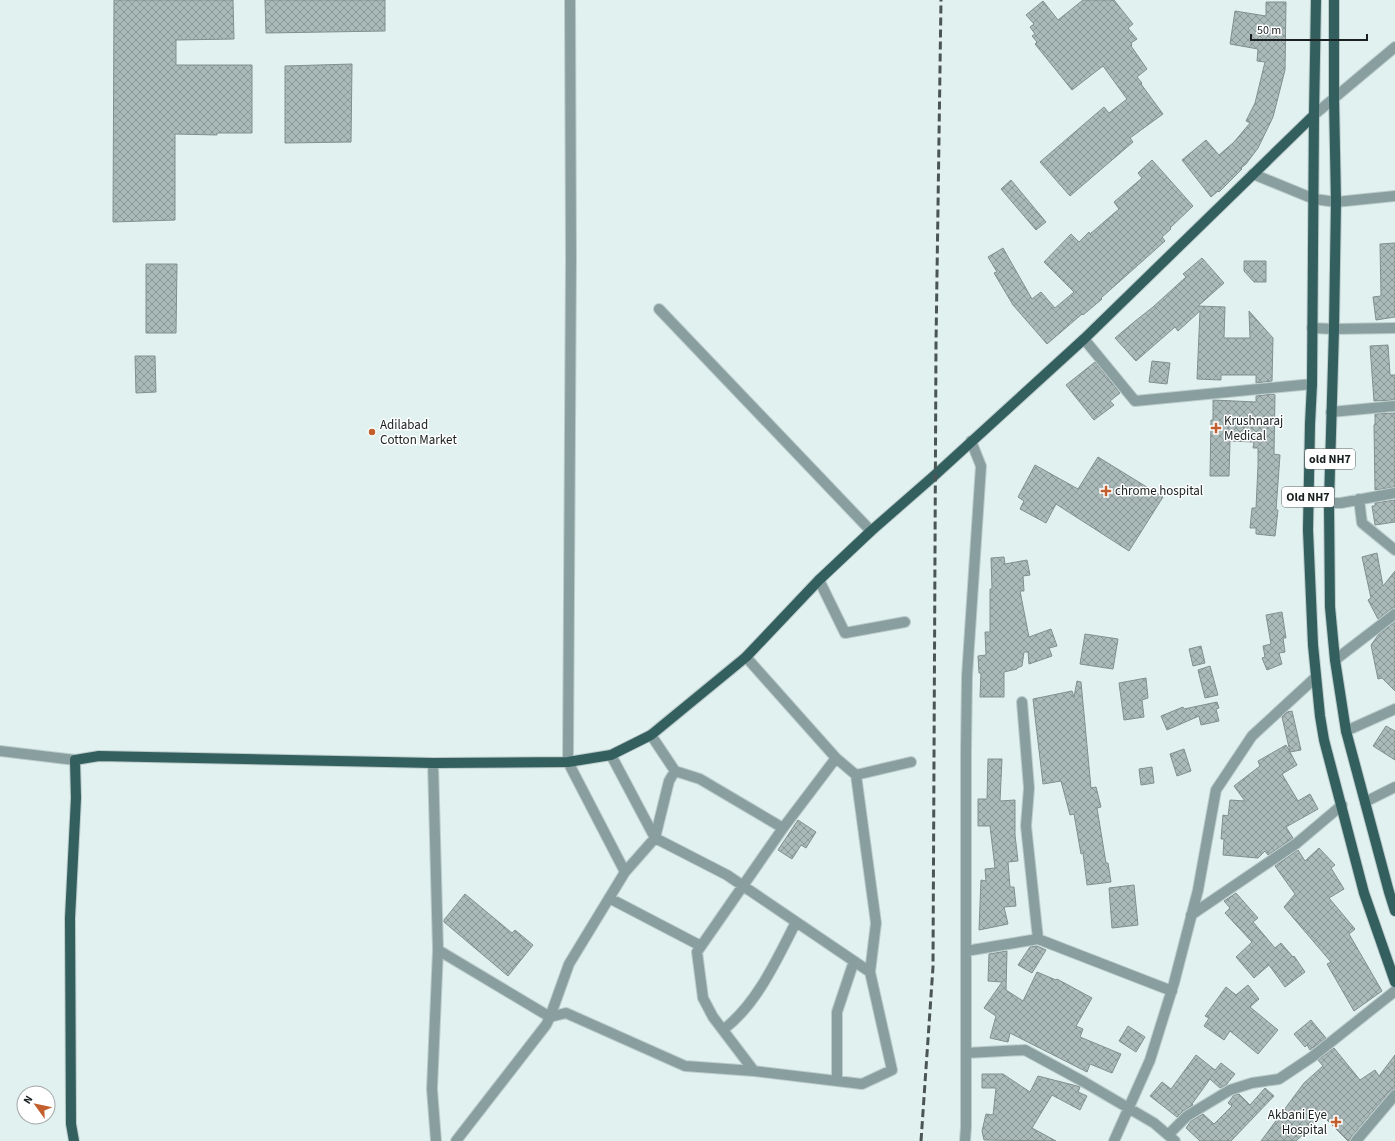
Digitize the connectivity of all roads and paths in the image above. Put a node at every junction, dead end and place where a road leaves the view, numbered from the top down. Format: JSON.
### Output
{"nodes":[{"id":1,"x":570,"y":0,"type":"edge"},
{"id":2,"x":1316,"y":0,"type":"edge"},
{"id":3,"x":1334,"y":0,"type":"edge"},
{"id":4,"x":1395,"y":48,"type":"edge"},
{"id":5,"x":1334,"y":99,"type":"junction"},
{"id":6,"x":1314,"y":115,"type":"junction"},
{"id":7,"x":1253,"y":174,"type":"junction"},
{"id":8,"x":1395,"y":196,"type":"edge"},
{"id":9,"x":1314,"y":199,"type":"junction"},
{"id":10,"x":1336,"y":202,"type":"junction"},
{"id":11,"x":659,"y":309,"type":"dead end"},
{"id":12,"x":1312,"y":328,"type":"junction"},
{"id":13,"x":1395,"y":328,"type":"edge"},
{"id":14,"x":1334,"y":329,"type":"junction"},
{"id":15,"x":1084,"y":339,"type":"junction"},
{"id":16,"x":1312,"y":384,"type":"junction"},
{"id":17,"x":1395,"y":406,"type":"edge"},
{"id":18,"x":1331,"y":412,"type":"junction"},
{"id":19,"x":971,"y":441,"type":"junction"},
{"id":20,"x":1395,"y":493,"type":"edge"},
{"id":21,"x":1359,"y":499,"type":"junction"},
{"id":22,"x":1329,"y":503,"type":"junction"},
{"id":23,"x":872,"y":531,"type":"junction"},
{"id":24,"x":1395,"y":550,"type":"edge"},
{"id":25,"x":819,"y":580,"type":"junction"},
{"id":26,"x":1395,"y":614,"type":"edge"},
{"id":27,"x":905,"y":622,"type":"dead end"},
{"id":28,"x":746,"y":657,"type":"junction"},
{"id":29,"x":1335,"y":660,"type":"junction"},
{"id":30,"x":1316,"y":677,"type":"junction"},
{"id":31,"x":1022,"y":702,"type":"dead end"},
{"id":32,"x":1395,"y":709,"type":"edge"},
{"id":33,"x":1346,"y":731,"type":"junction"},
{"id":34,"x":651,"y":735,"type":"junction"},
{"id":35,"x":0,"y":751,"type":"edge"},
{"id":36,"x":611,"y":755,"type":"junction"},
{"id":37,"x":836,"y":758,"type":"junction"},
{"id":38,"x":75,"y":760,"type":"junction"},
{"id":39,"x":568,"y":762,"type":"junction"},
{"id":40,"x":911,"y":762,"type":"dead end"},
{"id":41,"x":433,"y":763,"type":"junction"},
{"id":42,"x":675,"y":770,"type":"junction"},
{"id":43,"x":856,"y":775,"type":"junction"},
{"id":44,"x":1395,"y":787,"type":"edge"},
{"id":45,"x":1366,"y":802,"type":"junction"},
{"id":46,"x":1342,"y":805,"type":"junction"},
{"id":47,"x":783,"y":828,"type":"junction"},
{"id":48,"x":655,"y":838,"type":"junction"},
{"id":49,"x":625,"y":872,"type":"junction"},
{"id":50,"x":742,"y":886,"type":"junction"},
{"id":51,"x":1392,"y":891,"type":"edge"},
{"id":52,"x":609,"y":898,"type":"junction"},
{"id":53,"x":1395,"y":911,"type":"edge"},
{"id":54,"x":1191,"y":915,"type":"junction"},
{"id":55,"x":796,"y":922,"type":"junction"},
{"id":56,"x":1038,"y":939,"type":"junction"},
{"id":57,"x":701,"y":946,"type":"junction"},
{"id":58,"x":438,"y":950,"type":"junction"},
{"id":59,"x":966,"y":951,"type":"junction"},
{"id":60,"x":854,"y":961,"type":"junction"},
{"id":61,"x":870,"y":972,"type":"junction"},
{"id":62,"x":1395,"y":982,"type":"edge"},
{"id":63,"x":1172,"y":990,"type":"junction"},
{"id":64,"x":1395,"y":991,"type":"edge"},
{"id":65,"x":550,"y":1016,"type":"junction"},
{"id":66,"x":724,"y":1029,"type":"junction"},
{"id":67,"x":966,"y":1053,"type":"junction"},
{"id":68,"x":754,"y":1071,"type":"junction"},
{"id":69,"x":837,"y":1080,"type":"junction"},
{"id":70,"x":1395,"y":1096,"type":"edge"},
{"id":71,"x":1129,"y":1108,"type":"junction"},
{"id":72,"x":1171,"y":1138,"type":"edge"},
{"id":73,"x":74,"y":1141,"type":"edge"},
{"id":74,"x":436,"y":1141,"type":"edge"},
{"id":75,"x":456,"y":1141,"type":"edge"},
{"id":76,"x":965,"y":1141,"type":"edge"},
{"id":77,"x":1114,"y":1141,"type":"edge"},
{"id":78,"x":1356,"y":1141,"type":"edge"}],
"edges":[{"from":1,"to":39,"type":"street"},
{"from":2,"to":6,"type":"main road","number":"Old NH7"},
{"from":3,"to":5,"type":"main road","number":"old NH7"},
{"from":4,"to":5,"type":"street"},
{"from":5,"to":6,"type":"street"},
{"from":5,"to":10,"type":"main road","number":"old NH7"},
{"from":6,"to":7,"type":"main road"},
{"from":6,"to":9,"type":"main road","number":"Old NH7"},
{"from":7,"to":9,"type":"street"},
{"from":7,"to":15,"type":"main road"},
{"from":8,"to":10,"type":"street"},
{"from":9,"to":10,"type":"street"},
{"from":9,"to":12,"type":"main road","number":"Old NH7"},
{"from":10,"to":14,"type":"main road","number":"old NH7"},
{"from":11,"to":23,"type":"street"},
{"from":12,"to":14,"type":"street"},
{"from":12,"to":16,"type":"main road","number":"Old NH7"},
{"from":13,"to":14,"type":"street"},
{"from":14,"to":18,"type":"main road","number":"old NH7"},
{"from":15,"to":16,"type":"street"},
{"from":15,"to":19,"type":"main road"},
{"from":16,"to":30,"type":"main road","number":"Old NH7"},
{"from":17,"to":18,"type":"street"},
{"from":18,"to":22,"type":"main road","number":"old NH7"},
{"from":19,"to":23,"type":"main road"},
{"from":19,"to":59,"type":"street"},
{"from":20,"to":21,"type":"street"},
{"from":21,"to":22,"type":"street"},
{"from":21,"to":24,"type":"street"},
{"from":22,"to":29,"type":"main road","number":"old NH7"},
{"from":23,"to":25,"type":"main road"},
{"from":25,"to":27,"type":"street"},
{"from":25,"to":28,"type":"main road"},
{"from":26,"to":29,"type":"street"},
{"from":28,"to":34,"type":"main road"},
{"from":28,"to":37,"type":"street"},
{"from":29,"to":33,"type":"main road","number":"old NH7"},
{"from":30,"to":46,"type":"main road","number":"Old NH7"},
{"from":30,"to":54,"type":"street"},
{"from":31,"to":56,"type":"street"},
{"from":32,"to":33,"type":"street"},
{"from":33,"to":45,"type":"main road","number":"old NH7"},
{"from":34,"to":36,"type":"main road"},
{"from":34,"to":42,"type":"street"},
{"from":35,"to":38,"type":"street"},
{"from":36,"to":39,"type":"main road"},
{"from":36,"to":48,"type":"street"},
{"from":37,"to":43,"type":"street"},
{"from":37,"to":47,"type":"street"},
{"from":38,"to":41,"type":"main road"},
{"from":38,"to":73,"type":"main road"},
{"from":39,"to":41,"type":"main road"},
{"from":39,"to":49,"type":"street"},
{"from":40,"to":43,"type":"street"},
{"from":41,"to":58,"type":"street"},
{"from":42,"to":47,"type":"street"},
{"from":42,"to":48,"type":"street"},
{"from":43,"to":61,"type":"street"},
{"from":44,"to":45,"type":"street"},
{"from":45,"to":51,"type":"main road","number":"old NH7"},
{"from":46,"to":54,"type":"street"},
{"from":46,"to":62,"type":"main road","number":"Old NH7"},
{"from":47,"to":50,"type":"street"},
{"from":48,"to":49,"type":"street"},
{"from":48,"to":50,"type":"street"},
{"from":49,"to":52,"type":"street"},
{"from":50,"to":55,"type":"street"},
{"from":50,"to":57,"type":"street"},
{"from":51,"to":53,"type":"main road","number":"old NH7"},
{"from":52,"to":57,"type":"street"},
{"from":52,"to":65,"type":"street"},
{"from":54,"to":63,"type":"street"},
{"from":55,"to":60,"type":"street"},
{"from":55,"to":66,"type":"street"},
{"from":56,"to":59,"type":"street"},
{"from":56,"to":63,"type":"street"},
{"from":57,"to":66,"type":"street"},
{"from":58,"to":65,"type":"street"},
{"from":58,"to":74,"type":"street"},
{"from":59,"to":67,"type":"street"},
{"from":60,"to":61,"type":"street"},
{"from":60,"to":69,"type":"street"},
{"from":61,"to":69,"type":"street"},
{"from":63,"to":71,"type":"street"},
{"from":64,"to":72,"type":"street"},
{"from":65,"to":68,"type":"street"},
{"from":65,"to":75,"type":"street"},
{"from":66,"to":68,"type":"street"},
{"from":67,"to":71,"type":"street"},
{"from":67,"to":76,"type":"street"},
{"from":68,"to":69,"type":"street"},
{"from":70,"to":78,"type":"street"},
{"from":71,"to":72,"type":"street"},
{"from":71,"to":77,"type":"street"}]}
